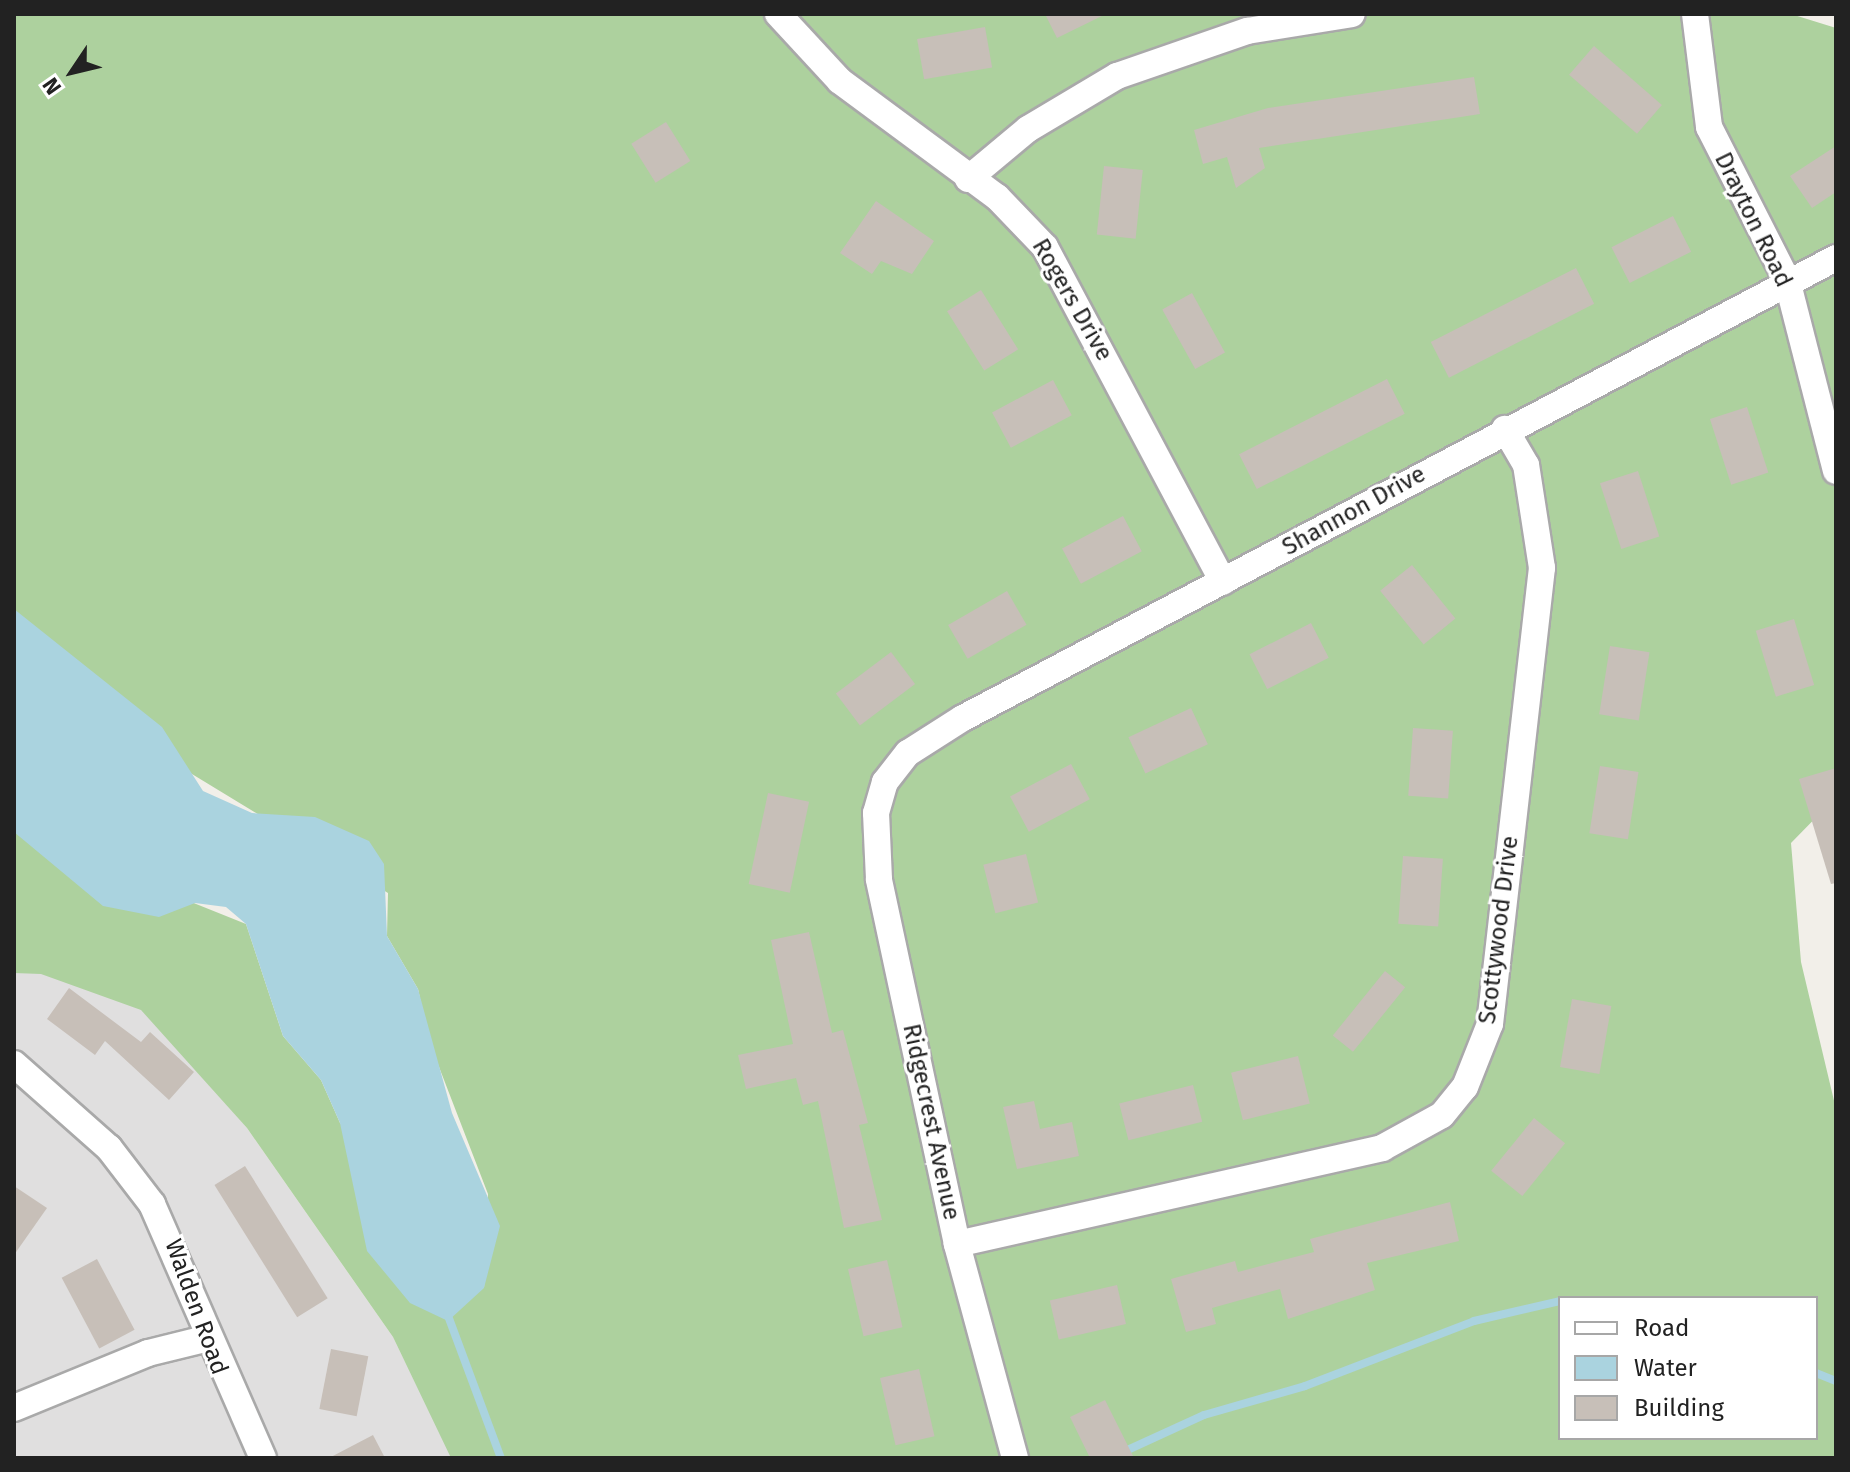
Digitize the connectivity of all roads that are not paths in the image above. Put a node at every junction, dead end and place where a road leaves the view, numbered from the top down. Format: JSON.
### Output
{"nodes":[{"id":1,"x":778,"y":14,"type":"edge"},
{"id":2,"x":1352,"y":14,"type":"edge"},
{"id":3,"x":1695,"y":14,"type":"edge"},
{"id":4,"x":968,"y":179,"type":"junction"},
{"id":5,"x":1836,"y":258,"type":"edge"},
{"id":6,"x":1787,"y":280,"type":"junction"},
{"id":7,"x":1505,"y":429,"type":"junction"},
{"id":8,"x":1836,"y":471,"type":"edge"},
{"id":9,"x":1223,"y":582,"type":"junction"},
{"id":10,"x":885,"y":782,"type":"joint"},
{"id":11,"x":14,"y":1064,"type":"edge"},
{"id":12,"x":957,"y":1244,"type":"junction"},
{"id":13,"x":205,"y":1339,"type":"junction"},
{"id":14,"x":14,"y":1408,"type":"edge"},
{"id":15,"x":263,"y":1458,"type":"edge"},
{"id":16,"x":1015,"y":1458,"type":"edge"}],
"edges":[{"from":1,"to":4,"type":"street","name":"Rogers Drive"},
{"from":2,"to":4,"type":"street"},
{"from":3,"to":6,"type":"street","name":"Drayton Road"},
{"from":4,"to":9,"type":"street","name":"Rogers Drive"},
{"from":5,"to":6,"type":"street","name":"Shannon Drive"},
{"from":6,"to":7,"type":"street","name":"Shannon Drive"},
{"from":6,"to":8,"type":"street","name":"Drayton Road"},
{"from":7,"to":9,"type":"street","name":"Shannon Drive"},
{"from":7,"to":12,"type":"street","name":"Scottywood Drive"},
{"from":9,"to":10,"type":"street","name":"Shannon Drive"},
{"from":10,"to":12,"type":"street","name":"Ridgecrest Avenue"},
{"from":11,"to":13,"type":"street","name":"Walden Road"},
{"from":12,"to":16,"type":"street","name":"Ridgecrest Avenue"},
{"from":13,"to":14,"type":"street"},
{"from":13,"to":15,"type":"street","name":"Walden Road"}]}
